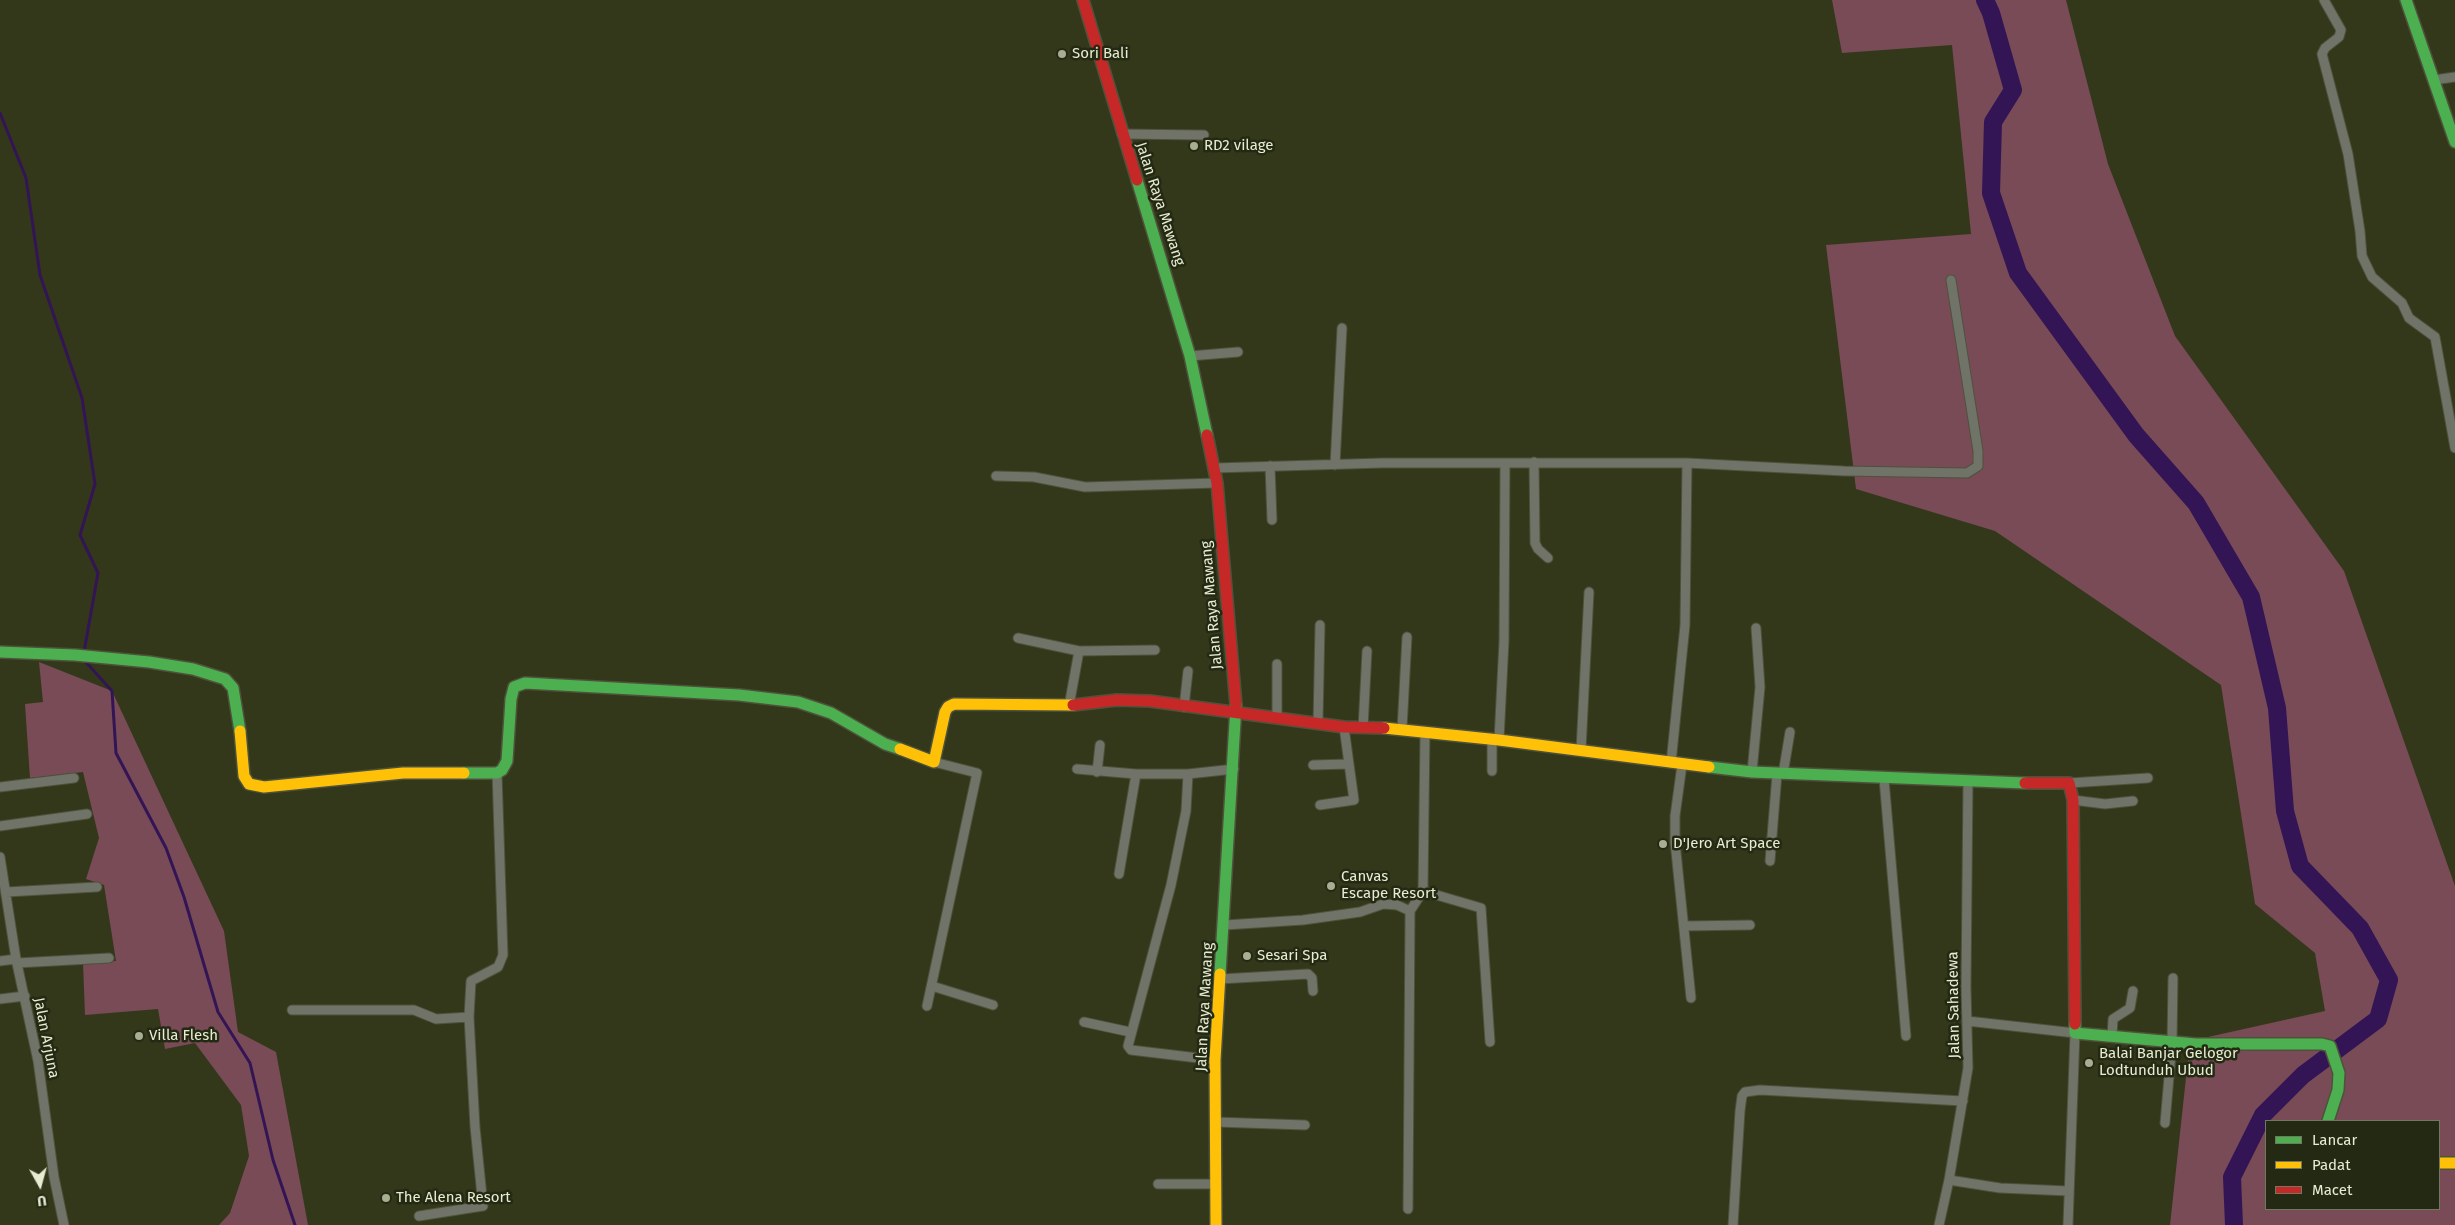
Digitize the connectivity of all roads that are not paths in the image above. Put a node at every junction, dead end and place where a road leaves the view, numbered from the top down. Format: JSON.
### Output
{"nodes":[{"id":1,"x":1082,"y":0,"type":"edge"},
{"id":2,"x":2324,"y":0,"type":"edge"},
{"id":3,"x":2406,"y":0,"type":"edge"},
{"id":4,"x":2455,"y":76,"type":"edge"},
{"id":5,"x":2434,"y":80,"type":"junction"},
{"id":6,"x":1122,"y":134,"type":"junction"},
{"id":7,"x":1204,"y":135,"type":"dead end"},
{"id":8,"x":2455,"y":142,"type":"edge"},
{"id":9,"x":1951,"y":280,"type":"dead end"},
{"id":10,"x":1342,"y":328,"type":"dead end"},
{"id":11,"x":1238,"y":352,"type":"dead end"},
{"id":12,"x":1190,"y":356,"type":"junction"},
{"id":13,"x":2455,"y":448,"type":"edge"},
{"id":14,"x":1534,"y":462,"type":"junction"},
{"id":15,"x":1505,"y":463,"type":"junction"},
{"id":16,"x":1687,"y":463,"type":"junction"},
{"id":17,"x":1335,"y":465,"type":"junction"},
{"id":18,"x":1270,"y":466,"type":"junction"},
{"id":19,"x":1215,"y":468,"type":"junction"},
{"id":20,"x":996,"y":476,"type":"dead end"},
{"id":21,"x":1216,"y":484,"type":"junction"},
{"id":22,"x":1272,"y":520,"type":"dead end"},
{"id":23,"x":1548,"y":558,"type":"dead end"},
{"id":24,"x":1590,"y":592,"type":"dead end"},
{"id":25,"x":1320,"y":625,"type":"dead end"},
{"id":26,"x":1756,"y":628,"type":"dead end"},
{"id":27,"x":1407,"y":637,"type":"dead end"},
{"id":28,"x":1018,"y":638,"type":"dead end"},
{"id":29,"x":1155,"y":650,"type":"dead end"},
{"id":30,"x":1079,"y":651,"type":"junction"},
{"id":31,"x":1367,"y":651,"type":"dead end"},
{"id":32,"x":0,"y":652,"type":"edge"},
{"id":33,"x":1277,"y":664,"type":"dead end"},
{"id":34,"x":1188,"y":671,"type":"dead end"},
{"id":35,"x":1069,"y":706,"type":"junction"},
{"id":36,"x":1184,"y":707,"type":"junction"},
{"id":37,"x":1237,"y":712,"type":"junction"},
{"id":38,"x":1277,"y":718,"type":"junction"},
{"id":39,"x":1318,"y":723,"type":"junction"},
{"id":40,"x":1344,"y":727,"type":"junction"},
{"id":41,"x":1363,"y":728,"type":"junction"},
{"id":42,"x":1402,"y":729,"type":"junction"},
{"id":43,"x":1425,"y":732,"type":"junction"},
{"id":44,"x":1790,"y":732,"type":"dead end"},
{"id":45,"x":1496,"y":740,"type":"junction"},
{"id":46,"x":1100,"y":745,"type":"dead end"},
{"id":47,"x":1580,"y":750,"type":"junction"},
{"id":48,"x":934,"y":762,"type":"junction"},
{"id":49,"x":1670,"y":763,"type":"junction"},
{"id":50,"x":1349,"y":764,"type":"junction"},
{"id":51,"x":1313,"y":765,"type":"dead end"},
{"id":52,"x":1682,"y":765,"type":"junction"},
{"id":53,"x":1077,"y":769,"type":"dead end"},
{"id":54,"x":1234,"y":769,"type":"junction"},
{"id":55,"x":1492,"y":771,"type":"dead end"},
{"id":56,"x":1097,"y":772,"type":"junction"},
{"id":57,"x":1752,"y":772,"type":"junction"},
{"id":58,"x":497,"y":773,"type":"junction"},
{"id":59,"x":1136,"y":774,"type":"junction"},
{"id":60,"x":1188,"y":774,"type":"junction"},
{"id":61,"x":1780,"y":774,"type":"junction"},
{"id":62,"x":74,"y":778,"type":"dead end"},
{"id":63,"x":2148,"y":778,"type":"dead end"},
{"id":64,"x":1884,"y":779,"type":"junction"},
{"id":65,"x":1968,"y":782,"type":"junction"},
{"id":66,"x":2069,"y":783,"type":"junction"},
{"id":67,"x":0,"y":787,"type":"edge"},
{"id":68,"x":2073,"y":800,"type":"junction"},
{"id":69,"x":2133,"y":801,"type":"dead end"},
{"id":70,"x":1320,"y":805,"type":"dead end"},
{"id":71,"x":87,"y":814,"type":"dead end"},
{"id":72,"x":0,"y":826,"type":"edge"},
{"id":73,"x":0,"y":857,"type":"edge"},
{"id":74,"x":1770,"y":861,"type":"dead end"},
{"id":75,"x":1119,"y":874,"type":"dead end"},
{"id":76,"x":97,"y":886,"type":"dead end"},
{"id":77,"x":1423,"y":890,"type":"junction"},
{"id":78,"x":6,"y":892,"type":"junction"},
{"id":79,"x":1410,"y":912,"type":"junction"},
{"id":80,"x":1225,"y":925,"type":"junction"},
{"id":81,"x":1750,"y":925,"type":"dead end"},
{"id":82,"x":1684,"y":926,"type":"junction"},
{"id":83,"x":109,"y":958,"type":"dead end"},
{"id":84,"x":0,"y":960,"type":"edge"},
{"id":85,"x":17,"y":961,"type":"junction"},
{"id":86,"x":2174,"y":978,"type":"dead end"},
{"id":87,"x":1220,"y":979,"type":"junction"},
{"id":88,"x":932,"y":986,"type":"junction"},
{"id":89,"x":1313,"y":991,"type":"dead end"},
{"id":90,"x":2133,"y":991,"type":"dead end"},
{"id":91,"x":25,"y":996,"type":"junction"},
{"id":92,"x":1691,"y":998,"type":"dead end"},
{"id":93,"x":0,"y":999,"type":"edge"},
{"id":94,"x":993,"y":1005,"type":"dead end"},
{"id":95,"x":927,"y":1006,"type":"dead end"},
{"id":96,"x":292,"y":1010,"type":"dead end"},
{"id":97,"x":468,"y":1017,"type":"junction"},
{"id":98,"x":1967,"y":1021,"type":"junction"},
{"id":99,"x":1084,"y":1022,"type":"dead end"},
{"id":100,"x":1130,"y":1032,"type":"junction"},
{"id":101,"x":2075,"y":1033,"type":"junction"},
{"id":102,"x":1906,"y":1036,"type":"dead end"},
{"id":103,"x":2112,"y":1036,"type":"junction"},
{"id":104,"x":1490,"y":1042,"type":"dead end"},
{"id":105,"x":2172,"y":1042,"type":"junction"},
{"id":106,"x":1216,"y":1060,"type":"junction"},
{"id":107,"x":1963,"y":1101,"type":"junction"},
{"id":108,"x":2328,"y":1120,"type":"edge"},
{"id":109,"x":1215,"y":1122,"type":"junction"},
{"id":110,"x":2164,"y":1123,"type":"dead end"},
{"id":111,"x":1305,"y":1125,"type":"dead end"},
{"id":112,"x":2440,"y":1163,"type":"edge"},
{"id":113,"x":2455,"y":1163,"type":"edge"},
{"id":114,"x":1949,"y":1180,"type":"junction"},
{"id":115,"x":1158,"y":1184,"type":"dead end"},
{"id":116,"x":1216,"y":1184,"type":"junction"},
{"id":117,"x":2068,"y":1191,"type":"junction"},
{"id":118,"x":1408,"y":1209,"type":"dead end"},
{"id":119,"x":419,"y":1216,"type":"dead end"},
{"id":120,"x":64,"y":1225,"type":"edge"},
{"id":121,"x":1216,"y":1225,"type":"edge"},
{"id":122,"x":1733,"y":1225,"type":"edge"},
{"id":123,"x":1939,"y":1225,"type":"edge"},
{"id":124,"x":2068,"y":1225,"type":"edge"}],
"edges":[{"from":1,"to":6,"type":"street","name":"Jalan Raya Mawang"},
{"from":2,"to":13,"type":"street"},
{"from":3,"to":5,"type":"street"},
{"from":4,"to":5,"type":"street"},
{"from":5,"to":8,"type":"street"},
{"from":6,"to":7,"type":"street"},
{"from":6,"to":12,"type":"street","name":"Jalan Raya Mawang"},
{"from":9,"to":16,"type":"street"},
{"from":10,"to":17,"type":"street"},
{"from":11,"to":12,"type":"street"},
{"from":12,"to":19,"type":"street","name":"Jalan Raya Mawang"},
{"from":14,"to":15,"type":"street"},
{"from":14,"to":16,"type":"street"},
{"from":14,"to":23,"type":"street"},
{"from":15,"to":17,"type":"street"},
{"from":15,"to":45,"type":"street"},
{"from":16,"to":49,"type":"street"},
{"from":17,"to":18,"type":"street"},
{"from":18,"to":19,"type":"street"},
{"from":18,"to":22,"type":"street"},
{"from":19,"to":21,"type":"street","name":"Jalan Raya Mawang"},
{"from":20,"to":21,"type":"street"},
{"from":21,"to":37,"type":"street","name":"Jalan Raya Mawang"},
{"from":24,"to":47,"type":"street"},
{"from":25,"to":39,"type":"street"},
{"from":26,"to":57,"type":"street"},
{"from":27,"to":42,"type":"street"},
{"from":28,"to":30,"type":"street"},
{"from":29,"to":30,"type":"street"},
{"from":30,"to":35,"type":"street"},
{"from":31,"to":41,"type":"street"},
{"from":32,"to":58,"type":"street"},
{"from":33,"to":38,"type":"street"},
{"from":34,"to":36,"type":"street"},
{"from":35,"to":36,"type":"street"},
{"from":35,"to":48,"type":"street"},
{"from":36,"to":37,"type":"street"},
{"from":37,"to":38,"type":"street"},
{"from":37,"to":54,"type":"street","name":"Jalan Raya Mawang"},
{"from":38,"to":39,"type":"street"},
{"from":39,"to":40,"type":"street"},
{"from":40,"to":41,"type":"street"},
{"from":40,"to":50,"type":"street"},
{"from":41,"to":42,"type":"street"},
{"from":42,"to":43,"type":"street"},
{"from":43,"to":45,"type":"street"},
{"from":43,"to":77,"type":"street"},
{"from":44,"to":61,"type":"street"},
{"from":45,"to":47,"type":"street"},
{"from":45,"to":55,"type":"street"},
{"from":46,"to":56,"type":"street"},
{"from":47,"to":49,"type":"street"},
{"from":48,"to":58,"type":"street"},
{"from":48,"to":88,"type":"street"},
{"from":49,"to":52,"type":"street"},
{"from":50,"to":51,"type":"street"},
{"from":50,"to":70,"type":"street"},
{"from":52,"to":57,"type":"street"},
{"from":52,"to":82,"type":"street"},
{"from":53,"to":56,"type":"street"},
{"from":54,"to":60,"type":"street"},
{"from":54,"to":80,"type":"street","name":"Jalan Raya Mawang"},
{"from":56,"to":59,"type":"street"},
{"from":57,"to":61,"type":"street"},
{"from":58,"to":97,"type":"street"},
{"from":59,"to":60,"type":"street"},
{"from":59,"to":75,"type":"street"},
{"from":60,"to":100,"type":"street"},
{"from":61,"to":64,"type":"street"},
{"from":61,"to":74,"type":"street"},
{"from":62,"to":67,"type":"street"},
{"from":63,"to":66,"type":"street"},
{"from":64,"to":65,"type":"street"},
{"from":64,"to":102,"type":"street"},
{"from":65,"to":66,"type":"street"},
{"from":65,"to":98,"type":"street","name":"Jalan Sahadewa"},
{"from":66,"to":68,"type":"street"},
{"from":68,"to":69,"type":"street"},
{"from":68,"to":101,"type":"street"},
{"from":71,"to":72,"type":"street"},
{"from":73,"to":78,"type":"street","name":"Jalan Arjuna"},
{"from":76,"to":78,"type":"street"},
{"from":77,"to":79,"type":"street"},
{"from":77,"to":104,"type":"street"},
{"from":78,"to":85,"type":"street","name":"Jalan Arjuna"},
{"from":79,"to":80,"type":"street"},
{"from":79,"to":118,"type":"street"},
{"from":80,"to":87,"type":"street","name":"Jalan Raya Mawang"},
{"from":81,"to":82,"type":"street"},
{"from":82,"to":92,"type":"street"},
{"from":83,"to":85,"type":"street"},
{"from":84,"to":85,"type":"street"},
{"from":85,"to":91,"type":"street","name":"Jalan Arjuna"},
{"from":86,"to":105,"type":"street"},
{"from":87,"to":89,"type":"street"},
{"from":87,"to":106,"type":"street","name":"Jalan Raya Mawang"},
{"from":88,"to":94,"type":"street"},
{"from":88,"to":95,"type":"street"},
{"from":90,"to":103,"type":"street"},
{"from":91,"to":93,"type":"street"},
{"from":91,"to":120,"type":"street","name":"Jalan Arjuna"},
{"from":96,"to":97,"type":"street"},
{"from":97,"to":119,"type":"street"},
{"from":98,"to":101,"type":"street"},
{"from":98,"to":107,"type":"street","name":"Jalan Sahadewa"},
{"from":99,"to":100,"type":"street"},
{"from":100,"to":106,"type":"street"},
{"from":101,"to":103,"type":"street"},
{"from":101,"to":117,"type":"street"},
{"from":103,"to":105,"type":"street"},
{"from":105,"to":108,"type":"street"},
{"from":105,"to":110,"type":"street"},
{"from":106,"to":109,"type":"street","name":"Jalan Raya Mawang"},
{"from":107,"to":114,"type":"street","name":"Jalan Sahadewa"},
{"from":107,"to":122,"type":"street"},
{"from":109,"to":111,"type":"street"},
{"from":109,"to":116,"type":"street","name":"Jalan Raya Mawang"},
{"from":112,"to":113,"type":"street"},
{"from":114,"to":117,"type":"street"},
{"from":114,"to":123,"type":"street","name":"Jalan Sahadewa"},
{"from":115,"to":116,"type":"street"},
{"from":116,"to":121,"type":"street","name":"Jalan Raya Mawang"},
{"from":117,"to":124,"type":"street"}]}
